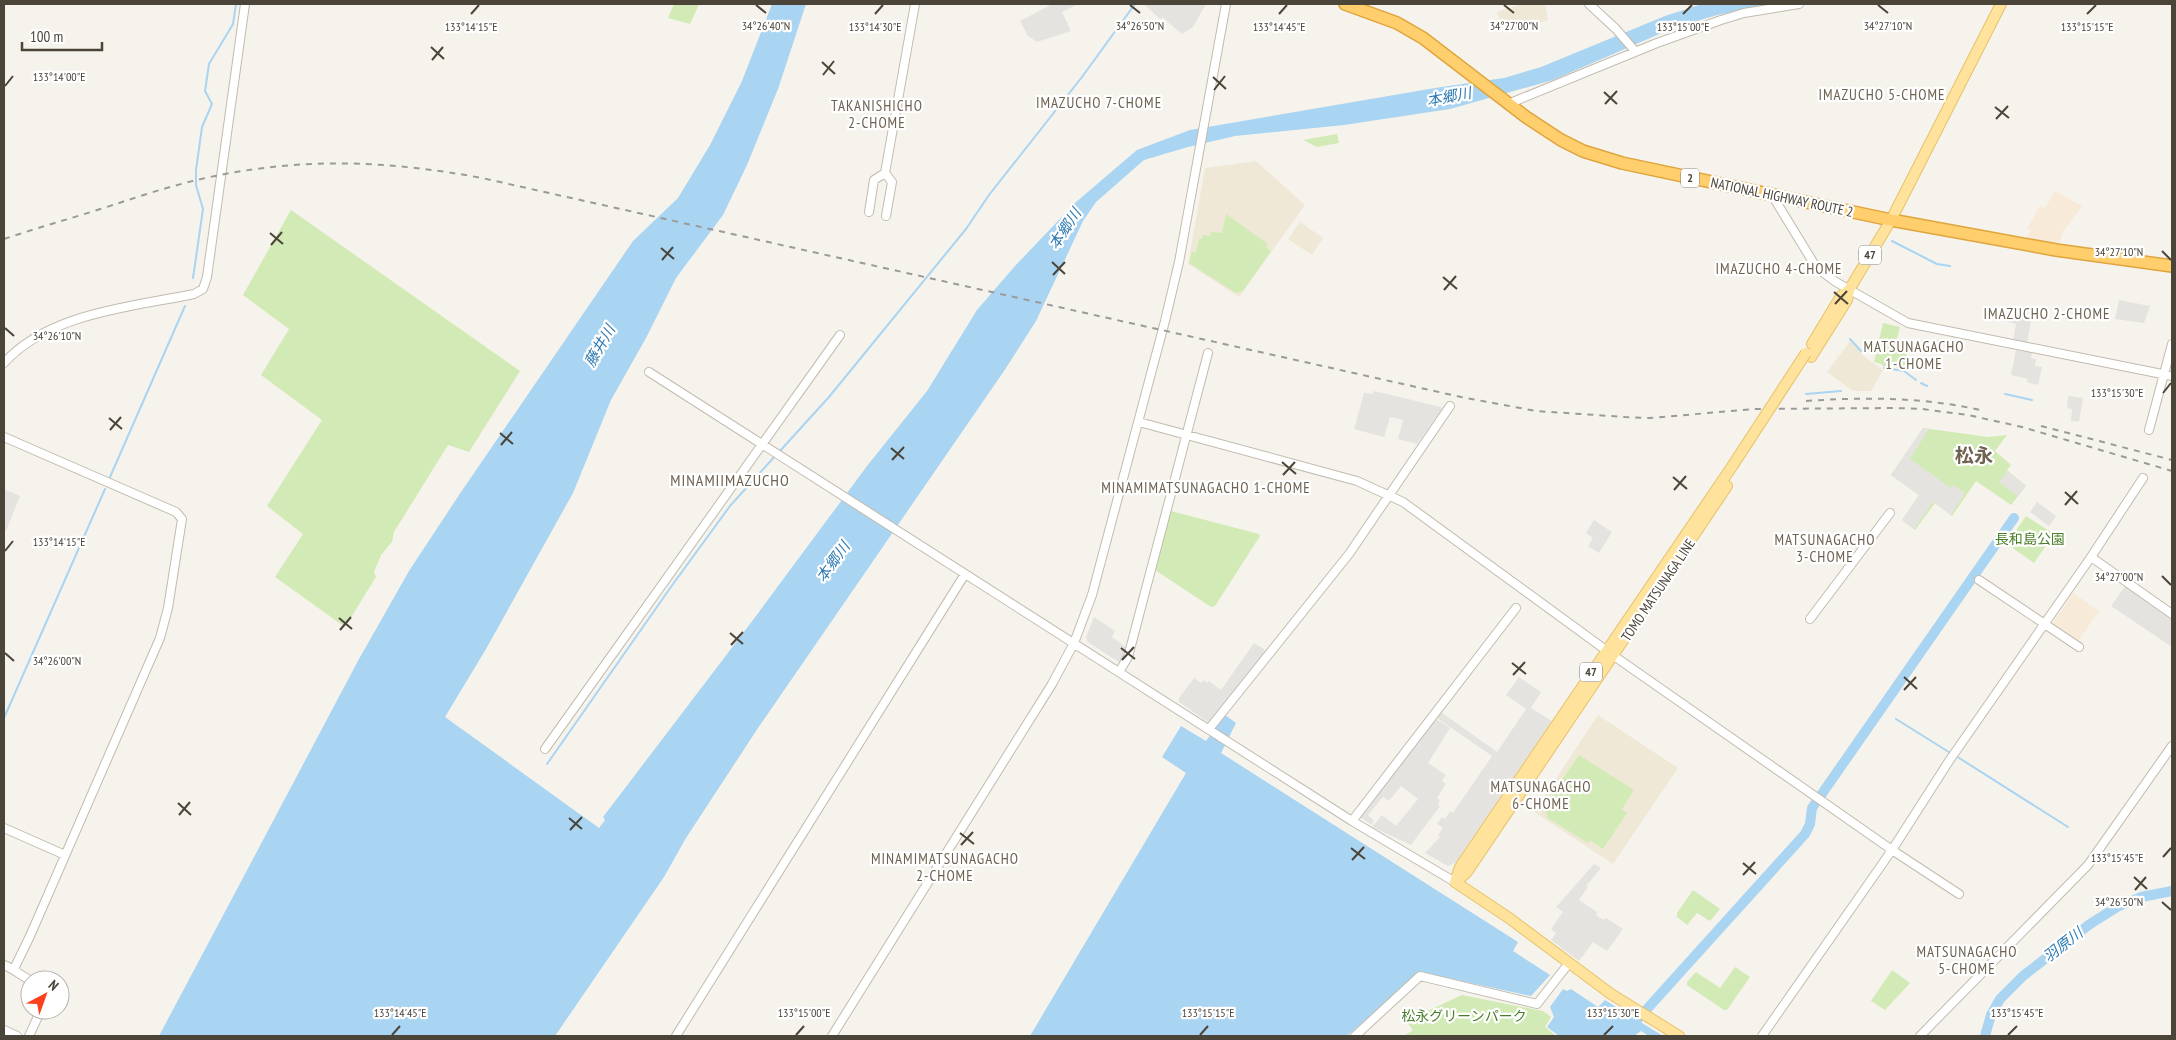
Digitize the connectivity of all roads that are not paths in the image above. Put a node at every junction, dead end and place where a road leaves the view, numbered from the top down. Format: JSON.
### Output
{"nodes":[{"id":1,"x":245,"y":4,"type":"edge"},
{"id":2,"x":915,"y":4,"type":"edge"},
{"id":3,"x":1226,"y":4,"type":"edge"},
{"id":4,"x":1345,"y":4,"type":"edge"},
{"id":5,"x":1589,"y":4,"type":"edge"},
{"id":6,"x":1799,"y":4,"type":"edge"},
{"id":7,"x":2000,"y":4,"type":"edge"},
{"id":8,"x":1635,"y":51,"type":"junction"},
{"id":9,"x":1506,"y":102,"type":"junction"},
{"id":10,"x":885,"y":173,"type":"junction"},
{"id":11,"x":1772,"y":195,"type":"junction"},
{"id":12,"x":869,"y":212,"type":"dead end"},
{"id":13,"x":886,"y":216,"type":"dead end"},
{"id":14,"x":1891,"y":220,"type":"junction"},
{"id":15,"x":2172,"y":266,"type":"edge"},
{"id":16,"x":1849,"y":290,"type":"junction"},
{"id":17,"x":840,"y":335,"type":"dead end"},
{"id":18,"x":2172,"y":344,"type":"edge"},
{"id":19,"x":1208,"y":353,"type":"dead end"},
{"id":20,"x":4,"y":363,"type":"edge"},
{"id":21,"x":649,"y":372,"type":"dead end"},
{"id":22,"x":2168,"y":375,"type":"edge"},
{"id":23,"x":1450,"y":406,"type":"dead end"},
{"id":24,"x":1139,"y":422,"type":"junction"},
{"id":25,"x":2149,"y":430,"type":"dead end"},
{"id":26,"x":1188,"y":435,"type":"junction"},
{"id":27,"x":4,"y":437,"type":"edge"},
{"id":28,"x":762,"y":444,"type":"junction"},
{"id":29,"x":2143,"y":478,"type":"dead end"},
{"id":30,"x":1389,"y":496,"type":"junction"},
{"id":31,"x":1890,"y":513,"type":"dead end"},
{"id":32,"x":2091,"y":557,"type":"junction"},
{"id":33,"x":965,"y":574,"type":"junction"},
{"id":34,"x":1979,"y":580,"type":"dead end"},
{"id":35,"x":1516,"y":608,"type":"dead end"},
{"id":36,"x":2172,"y":614,"type":"edge"},
{"id":37,"x":1810,"y":620,"type":"dead end"},
{"id":38,"x":2045,"y":623,"type":"junction"},
{"id":39,"x":1074,"y":643,"type":"junction"},
{"id":40,"x":2079,"y":647,"type":"dead end"},
{"id":41,"x":1611,"y":652,"type":"junction"},
{"id":42,"x":1119,"y":672,"type":"junction"},
{"id":43,"x":1211,"y":730,"type":"junction"},
{"id":44,"x":2172,"y":746,"type":"edge"},
{"id":45,"x":545,"y":749,"type":"dead end"},
{"id":46,"x":1352,"y":821,"type":"junction"},
{"id":47,"x":4,"y":828,"type":"edge"},
{"id":48,"x":1892,"y":850,"type":"junction"},
{"id":49,"x":65,"y":855,"type":"junction"},
{"id":50,"x":1455,"y":882,"type":"junction"},
{"id":51,"x":1959,"y":894,"type":"dead end"},
{"id":52,"x":1569,"y":963,"type":"junction"},
{"id":53,"x":4,"y":965,"type":"edge"},
{"id":54,"x":14,"y":969,"type":"junction"},
{"id":55,"x":20,"y":975,"type":"edge"},
{"id":56,"x":36,"y":1020,"type":"edge"},
{"id":57,"x":4,"y":1030,"type":"edge"},
{"id":58,"x":18,"y":1036,"type":"edge"},
{"id":59,"x":29,"y":1036,"type":"edge"},
{"id":60,"x":676,"y":1036,"type":"edge"},
{"id":61,"x":832,"y":1036,"type":"edge"},
{"id":62,"x":1355,"y":1036,"type":"edge"},
{"id":63,"x":1679,"y":1036,"type":"edge"},
{"id":64,"x":1762,"y":1036,"type":"edge"},
{"id":65,"x":1920,"y":1036,"type":"edge"}],
"edges":[{"from":1,"to":20,"type":"street"},
{"from":2,"to":10,"type":"street"},
{"from":3,"to":24,"type":"street"},
{"from":4,"to":9,"type":"highway","name":"NATIONAL HIGHWAY ROUTE 2","number":"2"},
{"from":5,"to":8,"type":"street"},
{"from":6,"to":8,"type":"street"},
{"from":7,"to":14,"type":"main road","name":"TOMO MATSUNAGA LINE"},
{"from":8,"to":9,"type":"street"},
{"from":9,"to":11,"type":"highway","name":"NATIONAL HIGHWAY ROUTE 2","number":"2"},
{"from":10,"to":12,"type":"street"},
{"from":10,"to":13,"type":"street"},
{"from":11,"to":14,"type":"highway","name":"NATIONAL HIGHWAY ROUTE 2","number":"2"},
{"from":11,"to":16,"type":"street"},
{"from":14,"to":15,"type":"highway","name":"NATIONAL HIGHWAY ROUTE 2","number":"2"},
{"from":14,"to":16,"type":"main road","name":"TOMO MATSUNAGA LINE","number":"47"},
{"from":16,"to":22,"type":"street"},
{"from":16,"to":41,"type":"main road","name":"TOMO MATSUNAGA LINE","number":"47","bridge":true},
{"from":17,"to":28,"type":"street"},
{"from":18,"to":22,"type":"street"},
{"from":19,"to":26,"type":"street"},
{"from":21,"to":28,"type":"street"},
{"from":22,"to":25,"type":"street"},
{"from":23,"to":30,"type":"street"},
{"from":24,"to":26,"type":"street"},
{"from":24,"to":39,"type":"street"},
{"from":26,"to":30,"type":"street"},
{"from":26,"to":42,"type":"street"},
{"from":27,"to":49,"type":"street"},
{"from":28,"to":33,"type":"street"},
{"from":28,"to":45,"type":"street"},
{"from":29,"to":32,"type":"street"},
{"from":30,"to":41,"type":"street"},
{"from":30,"to":43,"type":"street"},
{"from":31,"to":37,"type":"street"},
{"from":32,"to":36,"type":"street"},
{"from":32,"to":38,"type":"street"},
{"from":33,"to":39,"type":"street"},
{"from":33,"to":60,"type":"street"},
{"from":34,"to":38,"type":"street"},
{"from":35,"to":46,"type":"street"},
{"from":38,"to":40,"type":"street"},
{"from":38,"to":48,"type":"street"},
{"from":39,"to":42,"type":"street"},
{"from":39,"to":61,"type":"street"},
{"from":41,"to":48,"type":"street"},
{"from":41,"to":50,"type":"main road","name":"TOMO MATSUNAGA LINE","number":"47"},
{"from":42,"to":43,"type":"street"},
{"from":43,"to":46,"type":"street"},
{"from":44,"to":65,"type":"street"},
{"from":46,"to":50,"type":"street"},
{"from":47,"to":49,"type":"street"},
{"from":48,"to":51,"type":"street"},
{"from":48,"to":64,"type":"street"},
{"from":49,"to":54,"type":"street"},
{"from":50,"to":52,"type":"main road"},
{"from":52,"to":62,"type":"street"},
{"from":52,"to":63,"type":"main road"},
{"from":53,"to":54,"type":"street"},
{"from":54,"to":55,"type":"street"},
{"from":56,"to":59,"type":"street"},
{"from":57,"to":58,"type":"street"}]}
